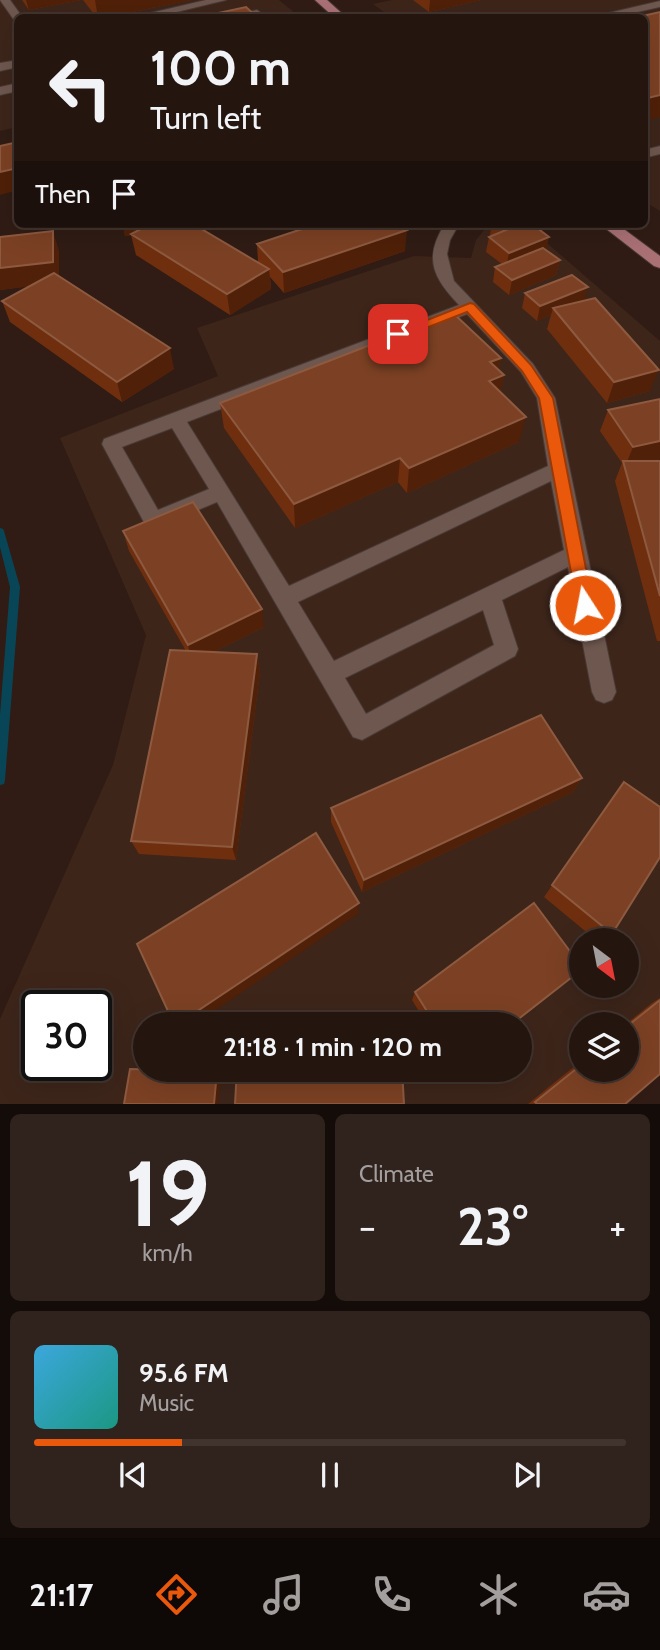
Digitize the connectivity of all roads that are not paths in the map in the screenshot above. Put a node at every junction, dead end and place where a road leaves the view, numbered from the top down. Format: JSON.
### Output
{"nodes":[{"id":1,"x":221,"y":0,"type":"edge"},
{"id":2,"x":320,"y":0,"type":"edge"},
{"id":3,"x":660,"y":5,"type":"edge"},
{"id":4,"x":153,"y":14,"type":"edge"},
{"id":5,"x":337,"y":14,"type":"edge"},
{"id":6,"x":613,"y":14,"type":"edge"},
{"id":7,"x":450,"y":228,"type":"edge"},
{"id":8,"x":612,"y":228,"type":"edge"},
{"id":9,"x":660,"y":263,"type":"edge"},
{"id":10,"x":470,"y":307,"type":"junction"},
{"id":11,"x":175,"y":418,"type":"junction"},
{"id":12,"x":558,"y":469,"type":"junction"},
{"id":13,"x":221,"y":492,"type":"junction"},
{"id":14,"x":575,"y":554,"type":"junction"},
{"id":15,"x":490,"y":596,"type":"junction"},
{"id":16,"x":283,"y":599,"type":"junction"},
{"id":17,"x":328,"y":675,"type":"junction"},
{"id":18,"x":604,"y":692,"type":"dead end"}],
"edges":[{"from":1,"to":4,"type":"street"},
{"from":2,"to":5,"type":"main road"},
{"from":3,"to":6,"type":"street"},
{"from":7,"to":10,"type":"street"},
{"from":8,"to":9,"type":"main road"},
{"from":10,"to":11,"type":"street"},
{"from":10,"to":12,"type":"street"},
{"from":11,"to":13,"type":"street"},
{"from":11,"to":13,"type":"street"},
{"from":12,"to":14,"type":"street"},
{"from":12,"to":16,"type":"street"},
{"from":13,"to":16,"type":"street"},
{"from":14,"to":15,"type":"street"},
{"from":14,"to":18,"type":"street"},
{"from":15,"to":17,"type":"street"},
{"from":15,"to":17,"type":"street"},
{"from":16,"to":17,"type":"street"}]}
